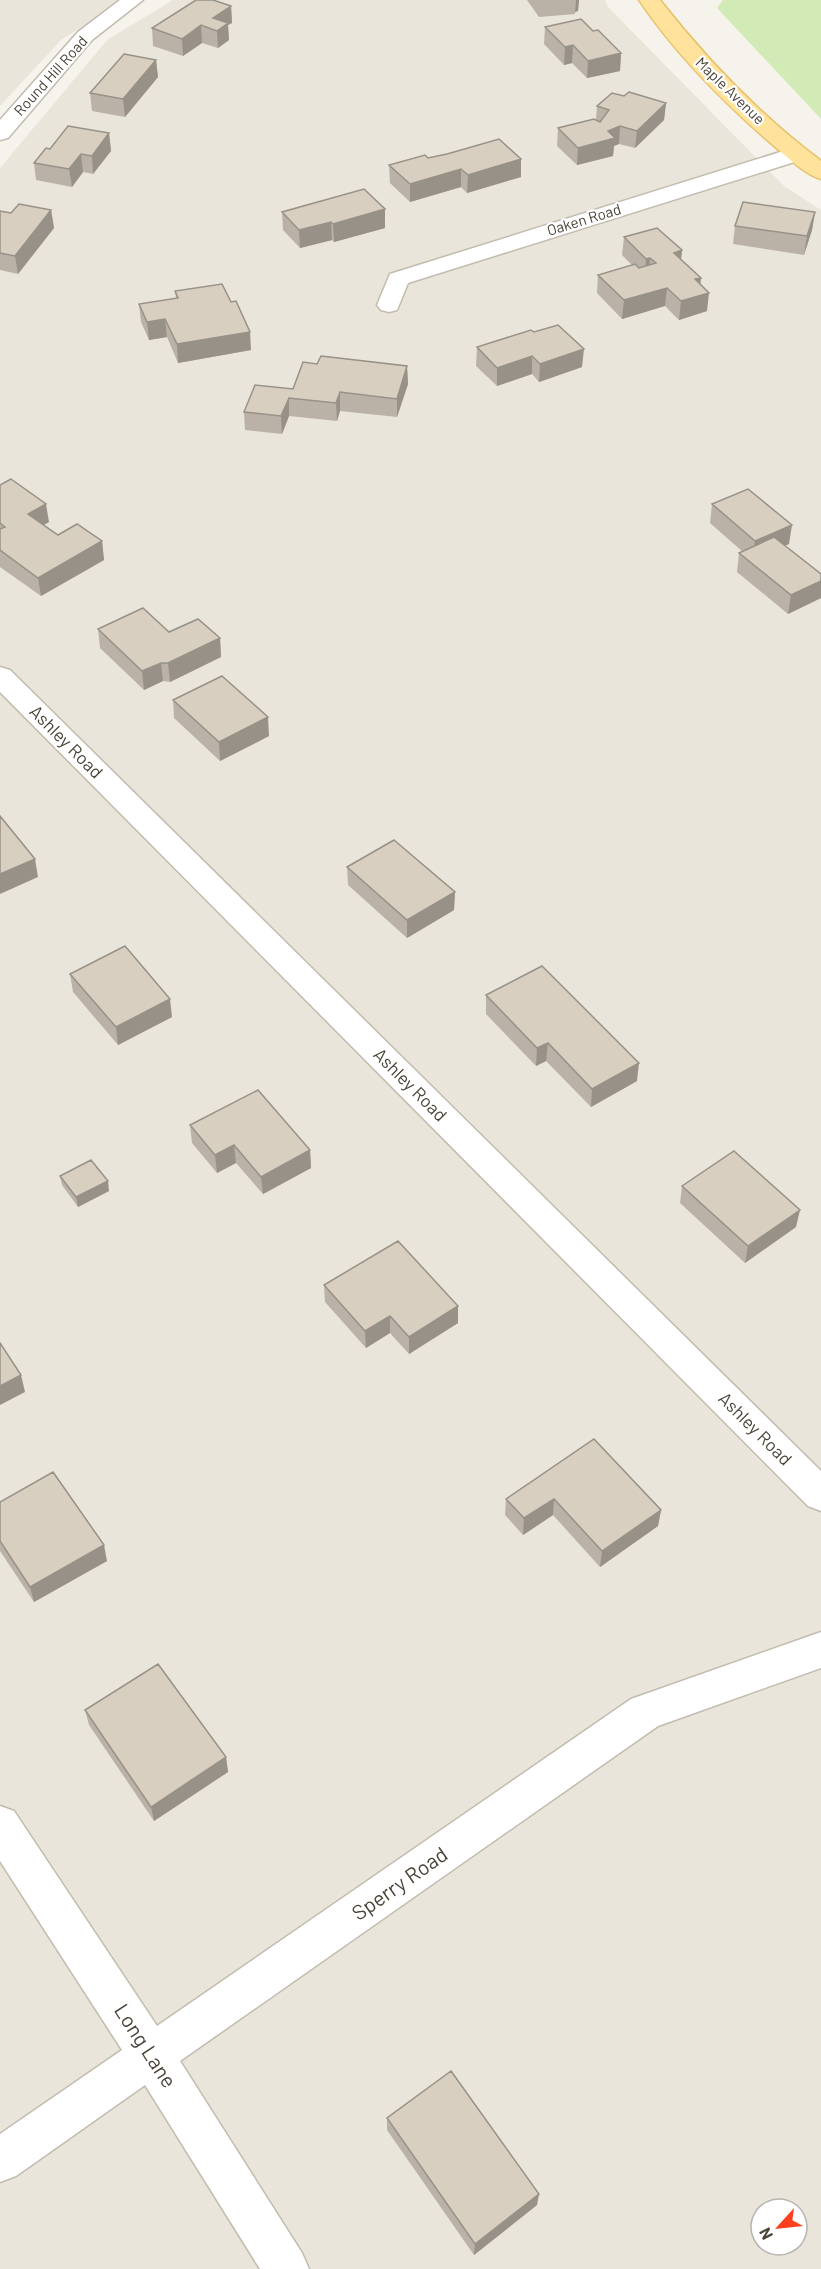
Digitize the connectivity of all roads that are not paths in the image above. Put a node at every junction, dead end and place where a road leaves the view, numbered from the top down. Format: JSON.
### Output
{"nodes":[{"id":1,"x":133,"y":0,"type":"edge"},
{"id":2,"x":649,"y":0,"type":"edge"},
{"id":3,"x":0,"y":133,"type":"edge"},
{"id":4,"x":796,"y":154,"type":"junction"},
{"id":5,"x":821,"y":172,"type":"edge"},
{"id":6,"x":389,"y":305,"type":"dead end"},
{"id":7,"x":0,"y":676,"type":"edge"},
{"id":8,"x":821,"y":1495,"type":"edge"},
{"id":9,"x":821,"y":1650,"type":"edge"},
{"id":10,"x":0,"y":1825,"type":"edge"},
{"id":11,"x":152,"y":2057,"type":"junction"},
{"id":12,"x":0,"y":2160,"type":"edge"},
{"id":13,"x":286,"y":2269,"type":"edge"}],
"edges":[{"from":1,"to":3,"type":"street","name":"Round Hill Road"},
{"from":2,"to":4,"type":"main road","name":"Maple Avenue"},
{"from":4,"to":5,"type":"main road","name":"Maple Avenue"},
{"from":4,"to":6,"type":"street","name":"Oaken Road"},
{"from":7,"to":8,"type":"street","name":"Ashley Road"},
{"from":9,"to":11,"type":"street","name":"Sperry Road"},
{"from":10,"to":11,"type":"street","name":"Long Lane"},
{"from":11,"to":12,"type":"street","name":"Sperry Road"},
{"from":11,"to":13,"type":"street","name":"Long Lane"}]}
